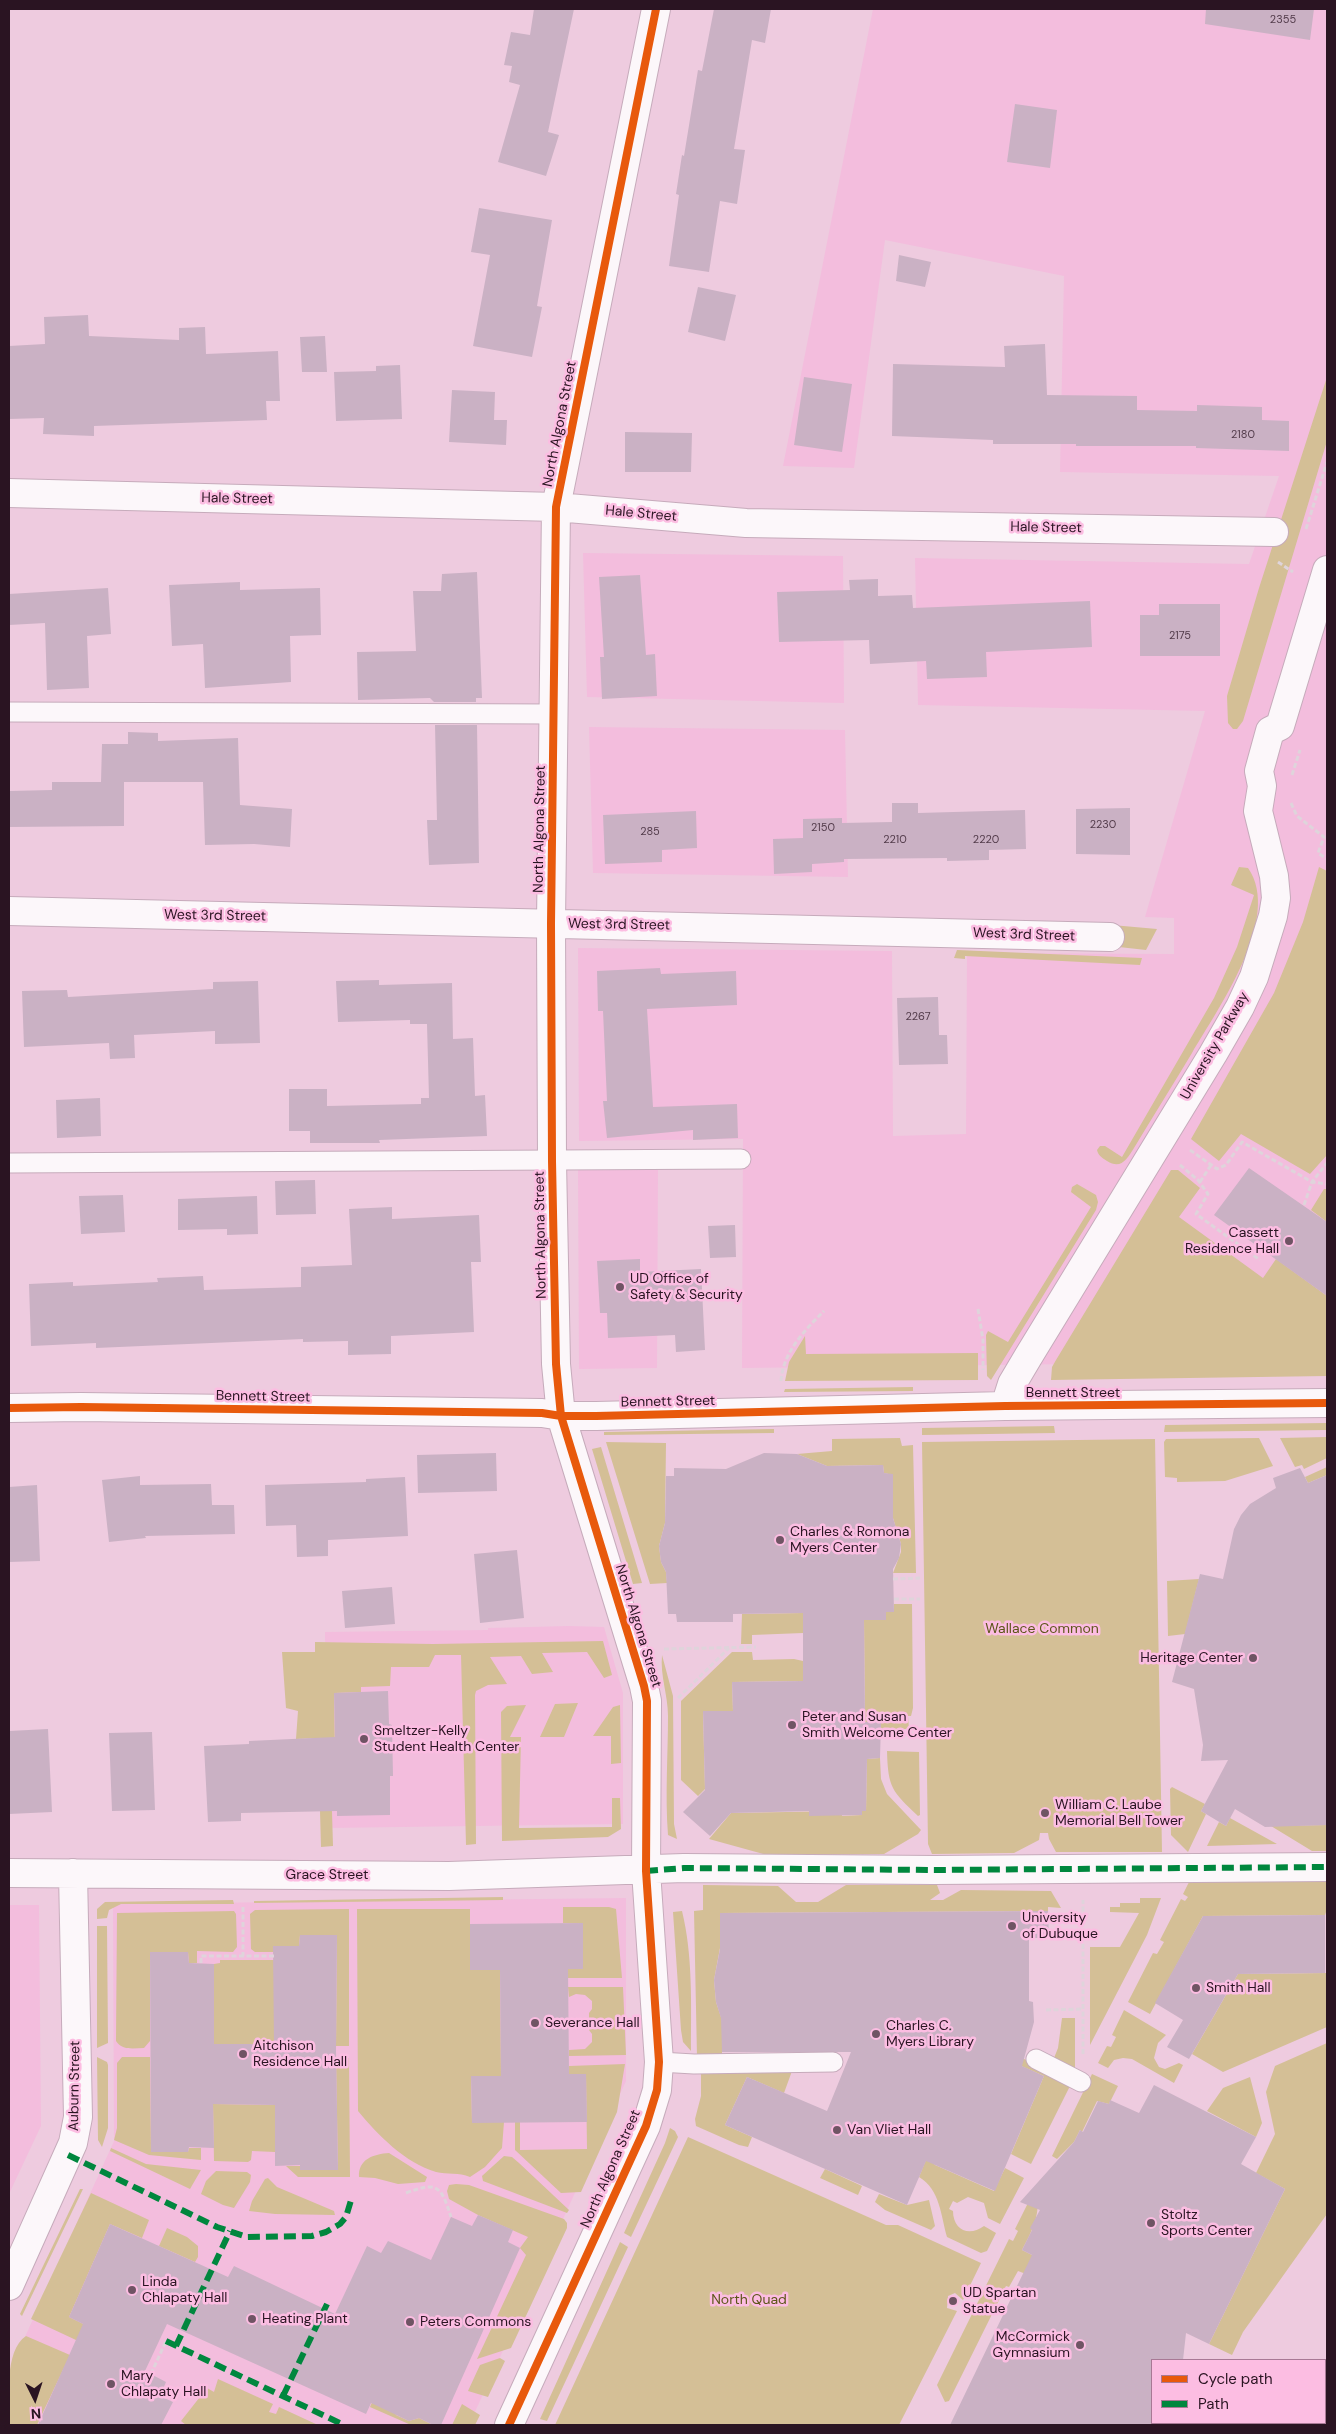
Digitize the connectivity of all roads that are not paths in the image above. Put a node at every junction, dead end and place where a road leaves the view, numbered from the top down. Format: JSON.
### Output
{"nodes":[{"id":1,"x":656,"y":9,"type":"edge"},
{"id":2,"x":9,"y":493,"type":"edge"},
{"id":3,"x":556,"y":507,"type":"junction"},
{"id":4,"x":1274,"y":532,"type":"dead end"},
{"id":5,"x":1327,"y":570,"type":"edge"},
{"id":6,"x":9,"y":712,"type":"edge"},
{"id":7,"x":555,"y":714,"type":"junction"},
{"id":8,"x":9,"y":911,"type":"edge"},
{"id":9,"x":551,"y":923,"type":"junction"},
{"id":10,"x":1110,"y":937,"type":"dead end"},
{"id":11,"x":741,"y":1159,"type":"dead end"},
{"id":12,"x":552,"y":1161,"type":"junction"},
{"id":13,"x":9,"y":1163,"type":"edge"},
{"id":14,"x":1327,"y":1403,"type":"edge"},
{"id":15,"x":1005,"y":1406,"type":"junction"},
{"id":16,"x":9,"y":1408,"type":"edge"},
{"id":17,"x":561,"y":1416,"type":"junction"},
{"id":18,"x":1327,"y":1867,"type":"edge"},
{"id":19,"x":646,"y":1871,"type":"junction"},
{"id":20,"x":9,"y":1873,"type":"edge"},
{"id":21,"x":73,"y":1873,"type":"junction"},
{"id":22,"x":1036,"y":2059,"type":"dead end"},
{"id":23,"x":659,"y":2062,"type":"junction"},
{"id":24,"x":833,"y":2062,"type":"dead end"},
{"id":25,"x":1081,"y":2082,"type":"dead end"},
{"id":26,"x":12,"y":2271,"type":"edge"},
{"id":27,"x":509,"y":2425,"type":"edge"}],
"edges":[{"from":1,"to":3,"type":"street","name":"North Algona Street"},
{"from":2,"to":3,"type":"street","name":"Hale Street"},
{"from":3,"to":4,"type":"street","name":"Hale Street"},
{"from":3,"to":7,"type":"street","name":"North Algona Street"},
{"from":5,"to":15,"type":"street","name":"University Parkway"},
{"from":6,"to":7,"type":"lane"},
{"from":7,"to":9,"type":"street","name":"North Algona Street"},
{"from":8,"to":9,"type":"street","name":"West 3rd Street"},
{"from":9,"to":10,"type":"street","name":"West 3rd Street"},
{"from":9,"to":12,"type":"street","name":"North Algona Street"},
{"from":11,"to":12,"type":"lane"},
{"from":12,"to":13,"type":"lane"},
{"from":12,"to":17,"type":"street","name":"North Algona Street"},
{"from":14,"to":15,"type":"street","name":"Bennett Street"},
{"from":15,"to":17,"type":"street","name":"Bennett Street"},
{"from":16,"to":17,"type":"street","name":"Bennett Street"},
{"from":17,"to":19,"type":"street","name":"North Algona Street"},
{"from":18,"to":19,"type":"street","name":"Grace Street"},
{"from":19,"to":21,"type":"street","name":"Grace Street"},
{"from":19,"to":23,"type":"street","name":"North Algona Street"},
{"from":20,"to":21,"type":"street","name":"Grace Street"},
{"from":21,"to":26,"type":"street","name":"Auburn Street"},
{"from":22,"to":25,"type":"lane"},
{"from":23,"to":24,"type":"lane"},
{"from":23,"to":27,"type":"street","name":"North Algona Street"}]}
